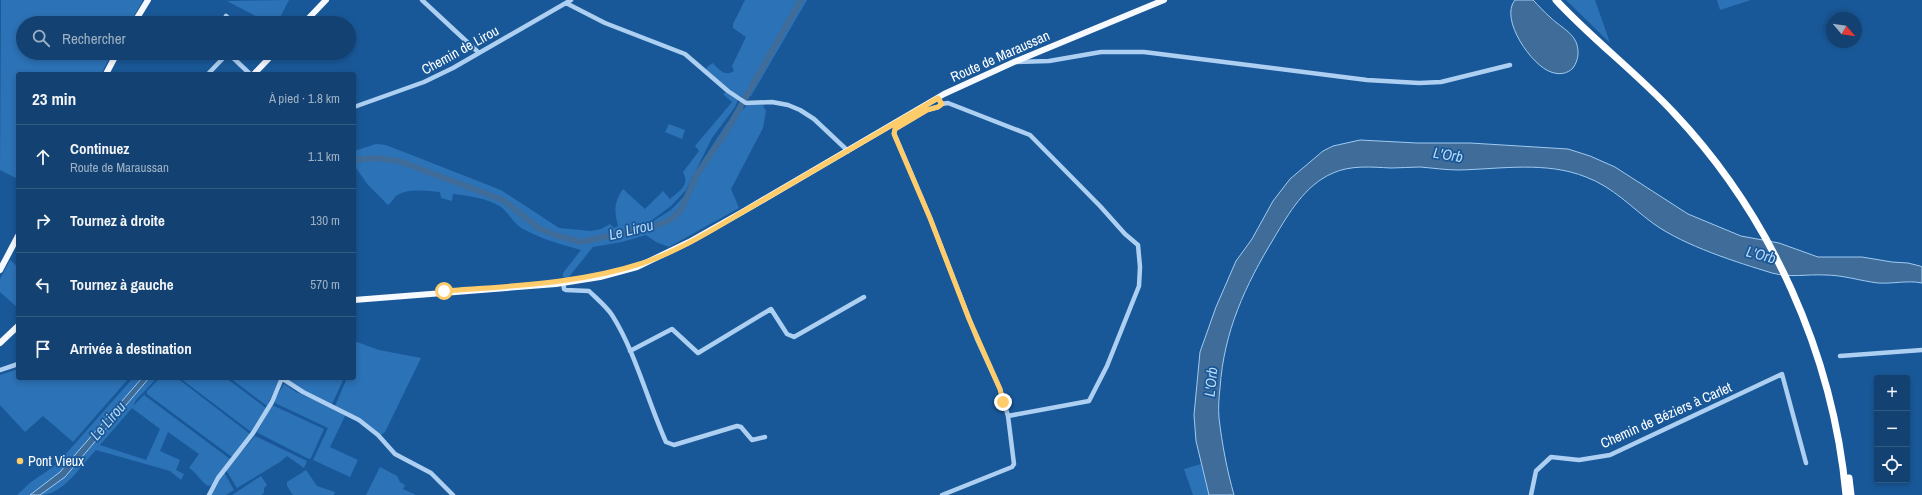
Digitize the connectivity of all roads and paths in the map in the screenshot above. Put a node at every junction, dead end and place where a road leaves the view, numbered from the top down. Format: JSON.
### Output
{"nodes":[{"id":1,"x":148,"y":0,"type":"edge"},
{"id":2,"x":422,"y":0,"type":"edge"},
{"id":3,"x":571,"y":0,"type":"edge"},
{"id":4,"x":1164,"y":0,"type":"edge"},
{"id":5,"x":1556,"y":0,"type":"edge"},
{"id":6,"x":1562,"y":0,"type":"edge"},
{"id":7,"x":325,"y":1,"type":"edge"},
{"id":8,"x":428,"y":2,"type":"edge"},
{"id":9,"x":566,"y":4,"type":"junction"},
{"id":10,"x":138,"y":16,"type":"edge"},
{"id":11,"x":311,"y":16,"type":"edge"},
{"id":12,"x":479,"y":53,"type":"junction"},
{"id":13,"x":113,"y":60,"type":"edge"},
{"id":14,"x":221,"y":60,"type":"edge"},
{"id":15,"x":235,"y":60,"type":"edge"},
{"id":16,"x":267,"y":60,"type":"edge"},
{"id":17,"x":1014,"y":62,"type":"junction"},
{"id":18,"x":1510,"y":65,"type":"dead end"},
{"id":19,"x":107,"y":72,"type":"edge"},
{"id":20,"x":210,"y":72,"type":"edge"},
{"id":21,"x":248,"y":72,"type":"edge"},
{"id":22,"x":256,"y":72,"type":"edge"},
{"id":23,"x":938,"y":98,"type":"junction"},
{"id":24,"x":942,"y":104,"type":"junction"},
{"id":25,"x":356,"y":106,"type":"edge"},
{"id":26,"x":848,"y":151,"type":"junction"},
{"id":27,"x":1760,"y":225,"type":"junction"},
{"id":28,"x":16,"y":241,"type":"edge"},
{"id":29,"x":0,"y":270,"type":"edge"},
{"id":30,"x":563,"y":282,"type":"junction"},
{"id":31,"x":1794,"y":291,"type":"junction"},
{"id":32,"x":864,"y":297,"type":"dead end"},
{"id":33,"x":356,"y":299,"type":"edge"},
{"id":34,"x":16,"y":328,"type":"edge"},
{"id":35,"x":0,"y":343,"type":"edge"},
{"id":36,"x":1922,"y":350,"type":"edge"},
{"id":37,"x":630,"y":351,"type":"junction"},
{"id":38,"x":1840,"y":356,"type":"dead end"},
{"id":39,"x":16,"y":365,"type":"edge"},
{"id":40,"x":0,"y":370,"type":"edge"},
{"id":41,"x":281,"y":380,"type":"edge"},
{"id":42,"x":285,"y":380,"type":"edge"},
{"id":43,"x":1008,"y":416,"type":"junction"},
{"id":44,"x":765,"y":437,"type":"dead end"},
{"id":45,"x":1806,"y":463,"type":"dead end"},
{"id":46,"x":209,"y":495,"type":"edge"},
{"id":47,"x":454,"y":495,"type":"edge"},
{"id":48,"x":942,"y":495,"type":"edge"},
{"id":49,"x":1531,"y":495,"type":"edge"},
{"id":50,"x":1846,"y":495,"type":"edge"},
{"id":51,"x":1851,"y":495,"type":"edge"}],
"edges":[{"from":1,"to":10,"type":"main road"},
{"from":2,"to":8,"type":"street"},
{"from":3,"to":9,"type":"street","name":"Chemin de Lirou"},
{"from":4,"to":17,"type":"main road","name":"Route de Maraussan"},
{"from":5,"to":27,"type":"highway"},
{"from":6,"to":27,"type":"highway"},
{"from":7,"to":11,"type":"main road"},
{"from":8,"to":12,"type":"street"},
{"from":9,"to":12,"type":"street","name":"Chemin de Lirou"},
{"from":9,"to":26,"type":"street"},
{"from":12,"to":25,"type":"street","name":"Chemin de Lirou"},
{"from":13,"to":19,"type":"main road"},
{"from":14,"to":20,"type":"street"},
{"from":15,"to":21,"type":"street"},
{"from":16,"to":22,"type":"main road"},
{"from":17,"to":18,"type":"street"},
{"from":17,"to":23,"type":"main road","name":"Route de Maraussan"},
{"from":23,"to":24,"type":"street"},
{"from":23,"to":26,"type":"main road","name":"Route de Maraussan"},
{"from":24,"to":43,"type":"street"},
{"from":24,"to":43,"type":"street"},
{"from":26,"to":30,"type":"main road","name":"Route de Maraussan"},
{"from":27,"to":31,"type":"highway"},
{"from":28,"to":29,"type":"main road"},
{"from":30,"to":33,"type":"main road","name":"Route de Maraussan"},
{"from":30,"to":37,"type":"street"},
{"from":31,"to":50,"type":"highway"},
{"from":31,"to":51,"type":"highway"},
{"from":32,"to":37,"type":"street"},
{"from":34,"to":35,"type":"main road"},
{"from":36,"to":38,"type":"street"},
{"from":37,"to":44,"type":"street"},
{"from":39,"to":40,"type":"street"},
{"from":41,"to":46,"type":"street"},
{"from":42,"to":47,"type":"street"},
{"from":43,"to":48,"type":"street"},
{"from":45,"to":49,"type":"street","name":"Chemin de Béziers à Carlet"}]}
